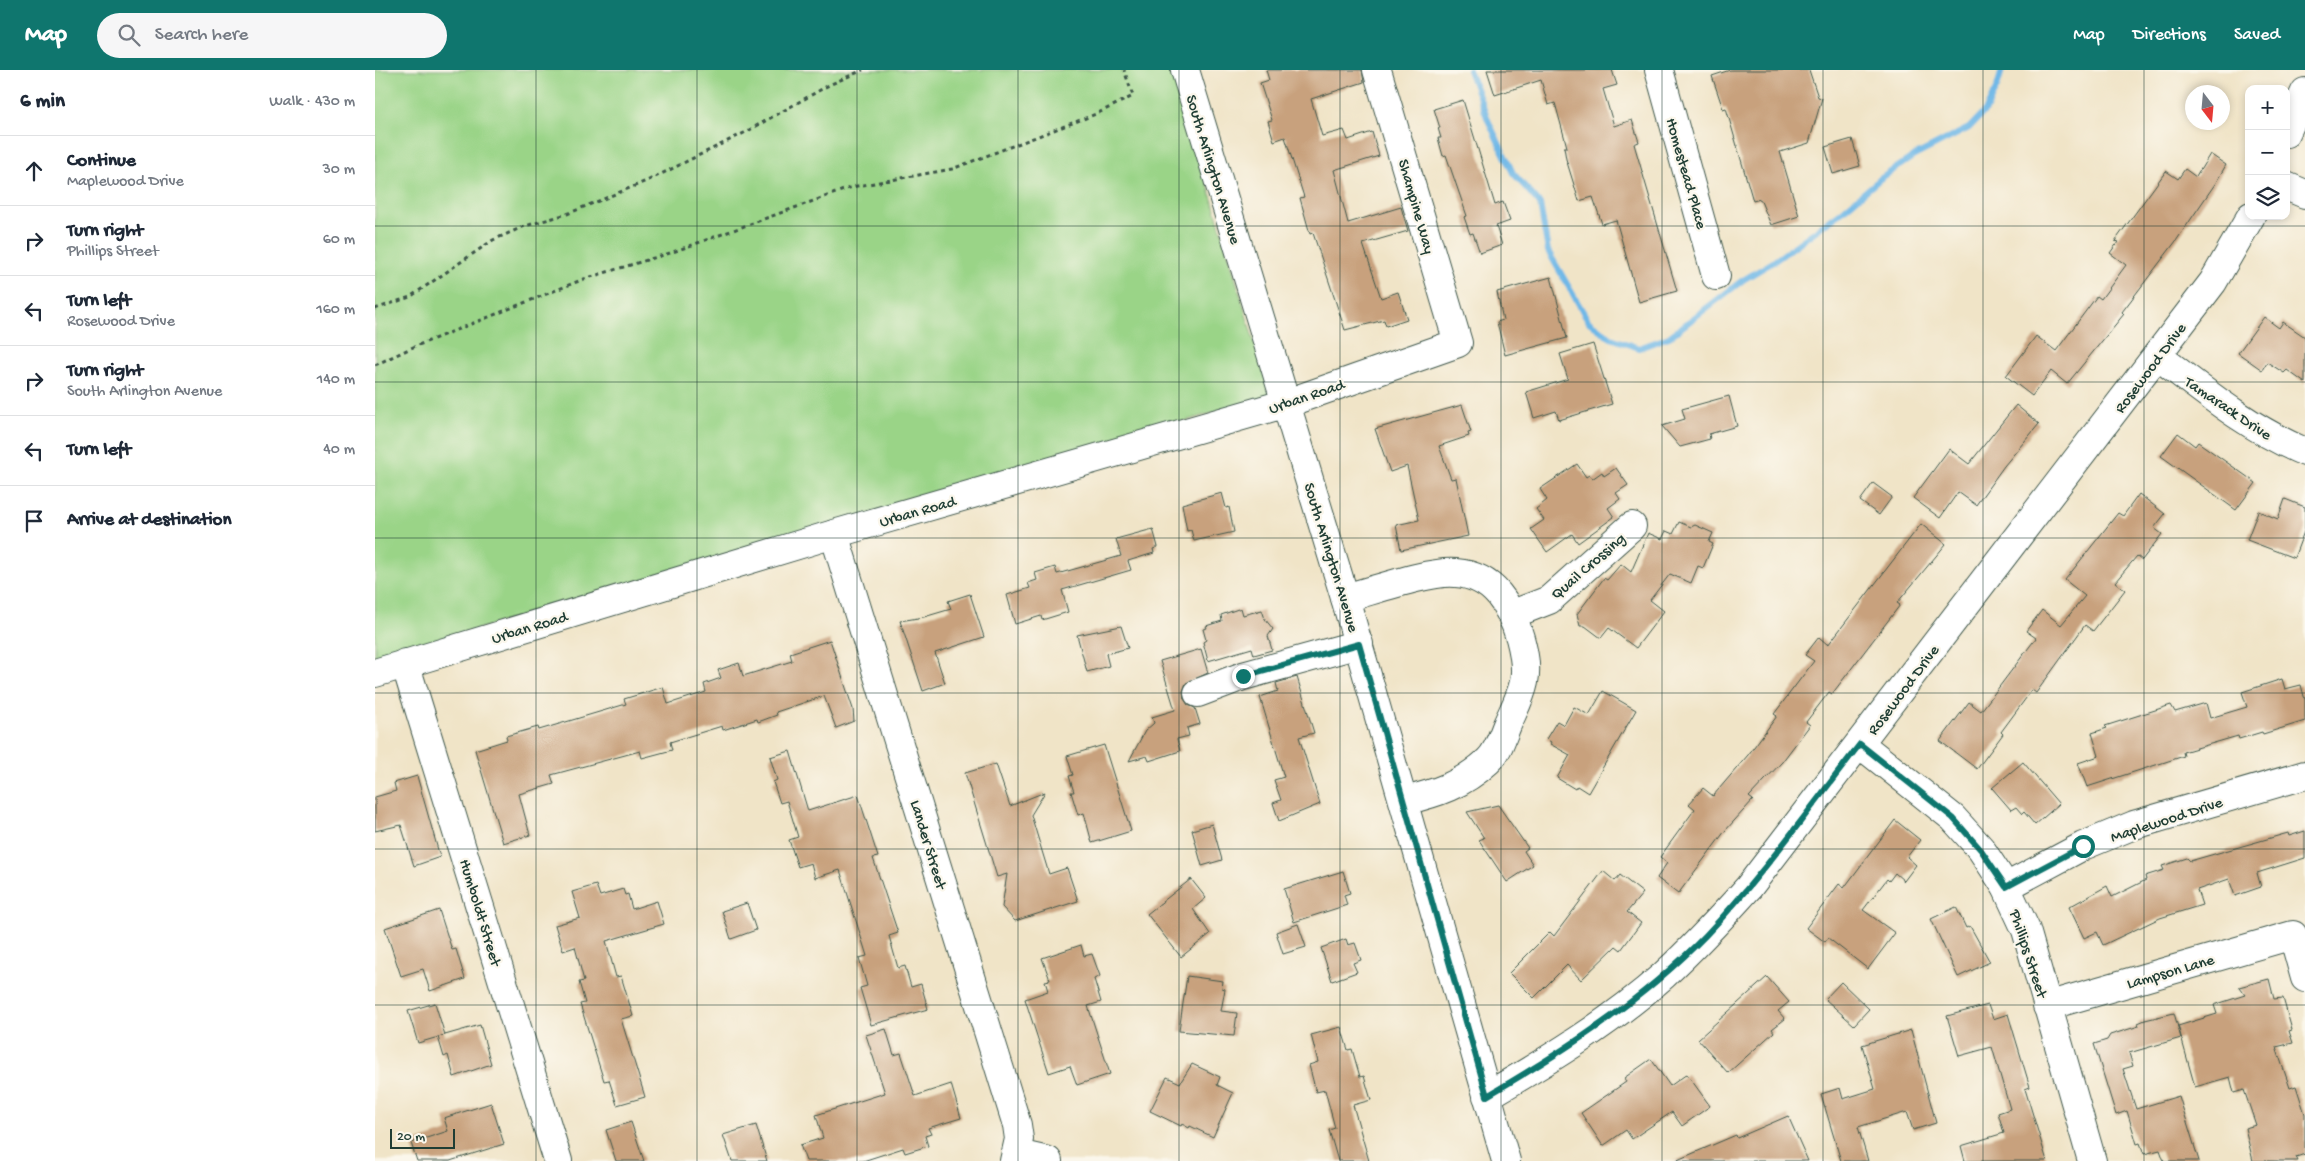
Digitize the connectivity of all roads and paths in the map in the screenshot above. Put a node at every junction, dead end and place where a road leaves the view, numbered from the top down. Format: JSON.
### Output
{"nodes":[{"id":1,"x":863,"y":70,"type":"edge"},
{"id":2,"x":1124,"y":70,"type":"edge"},
{"id":3,"x":1185,"y":70,"type":"edge"},
{"id":4,"x":1377,"y":70,"type":"edge"},
{"id":5,"x":1659,"y":70,"type":"edge"},
{"id":6,"x":2305,"y":92,"type":"edge"},
{"id":7,"x":2287,"y":130,"type":"edge"},
{"id":8,"x":2290,"y":188,"type":"edge"},
{"id":9,"x":2305,"y":194,"type":"edge"},
{"id":10,"x":2249,"y":220,"type":"edge"},
{"id":11,"x":1717,"y":276,"type":"dead end"},
{"id":12,"x":375,"y":309,"type":"edge"},
{"id":13,"x":1458,"y":342,"type":"joint"},
{"id":14,"x":2157,"y":356,"type":"junction"},
{"id":15,"x":375,"y":365,"type":"edge"},
{"id":16,"x":1287,"y":403,"type":"junction"},
{"id":17,"x":2305,"y":452,"type":"edge"},
{"id":18,"x":1632,"y":526,"type":"dead end"},
{"id":19,"x":834,"y":534,"type":"junction"},
{"id":20,"x":1345,"y":598,"type":"junction"},
{"id":21,"x":1513,"y":614,"type":"junction"},
{"id":22,"x":1359,"y":644,"type":"junction"},
{"id":23,"x":405,"y":663,"type":"junction"},
{"id":24,"x":375,"y":673,"type":"edge"},
{"id":25,"x":1198,"y":693,"type":"dead end"},
{"id":26,"x":1860,"y":744,"type":"junction"},
{"id":27,"x":2305,"y":775,"type":"edge"},
{"id":28,"x":1404,"y":801,"type":"junction"},
{"id":29,"x":2006,"y":887,"type":"junction"},
{"id":30,"x":2305,"y":978,"type":"edge"},
{"id":31,"x":2047,"y":1006,"type":"junction"},
{"id":32,"x":1487,"y":1096,"type":"junction"},
{"id":33,"x":1015,"y":1158,"type":"edge"},
{"id":34,"x":558,"y":1161,"type":"edge"},
{"id":35,"x":1048,"y":1161,"type":"edge"},
{"id":36,"x":1506,"y":1161,"type":"edge"},
{"id":37,"x":2092,"y":1161,"type":"edge"}],
"edges":[{"from":1,"to":12,"type":"path"},
{"from":2,"to":15,"type":"path"},
{"from":3,"to":16,"type":"street","name":"South Arlington Avenue"},
{"from":4,"to":13,"type":"street","name":"Shampine Way"},
{"from":5,"to":11,"type":"street","name":"Homestead Place"},
{"from":6,"to":7,"type":"street"},
{"from":8,"to":9,"type":"street"},
{"from":10,"to":14,"type":"street","name":"Rosewood Drive"},
{"from":13,"to":16,"type":"street","name":"Urban Road"},
{"from":14,"to":17,"type":"street","name":"Tamarack Drive"},
{"from":14,"to":26,"type":"street","name":"Rosewood Drive"},
{"from":16,"to":19,"type":"street","name":"Urban Road"},
{"from":16,"to":20,"type":"street","name":"South Arlington Avenue"},
{"from":18,"to":21,"type":"street","name":"Quail Crossing"},
{"from":19,"to":23,"type":"street","name":"Urban Road"},
{"from":19,"to":33,"type":"street","name":"Lander Street"},
{"from":20,"to":21,"type":"street"},
{"from":20,"to":22,"type":"street","name":"South Arlington Avenue"},
{"from":21,"to":28,"type":"street"},
{"from":22,"to":25,"type":"street"},
{"from":22,"to":28,"type":"street","name":"South Arlington Avenue"},
{"from":23,"to":24,"type":"street","name":"Urban Road"},
{"from":23,"to":34,"type":"street","name":"Humboldt Street"},
{"from":26,"to":29,"type":"street","name":"Phillips Street"},
{"from":26,"to":32,"type":"street","name":"Rosewood Drive"},
{"from":27,"to":29,"type":"street","name":"Maplewood Drive"},
{"from":28,"to":32,"type":"street","name":"South Arlington Avenue"},
{"from":29,"to":31,"type":"street","name":"Phillips Street"},
{"from":30,"to":31,"type":"street","name":"Lampson Lane"},
{"from":31,"to":37,"type":"street","name":"Phillips Street"},
{"from":32,"to":36,"type":"street","name":"South Arlington Avenue"},
{"from":33,"to":35,"type":"street"}]}
